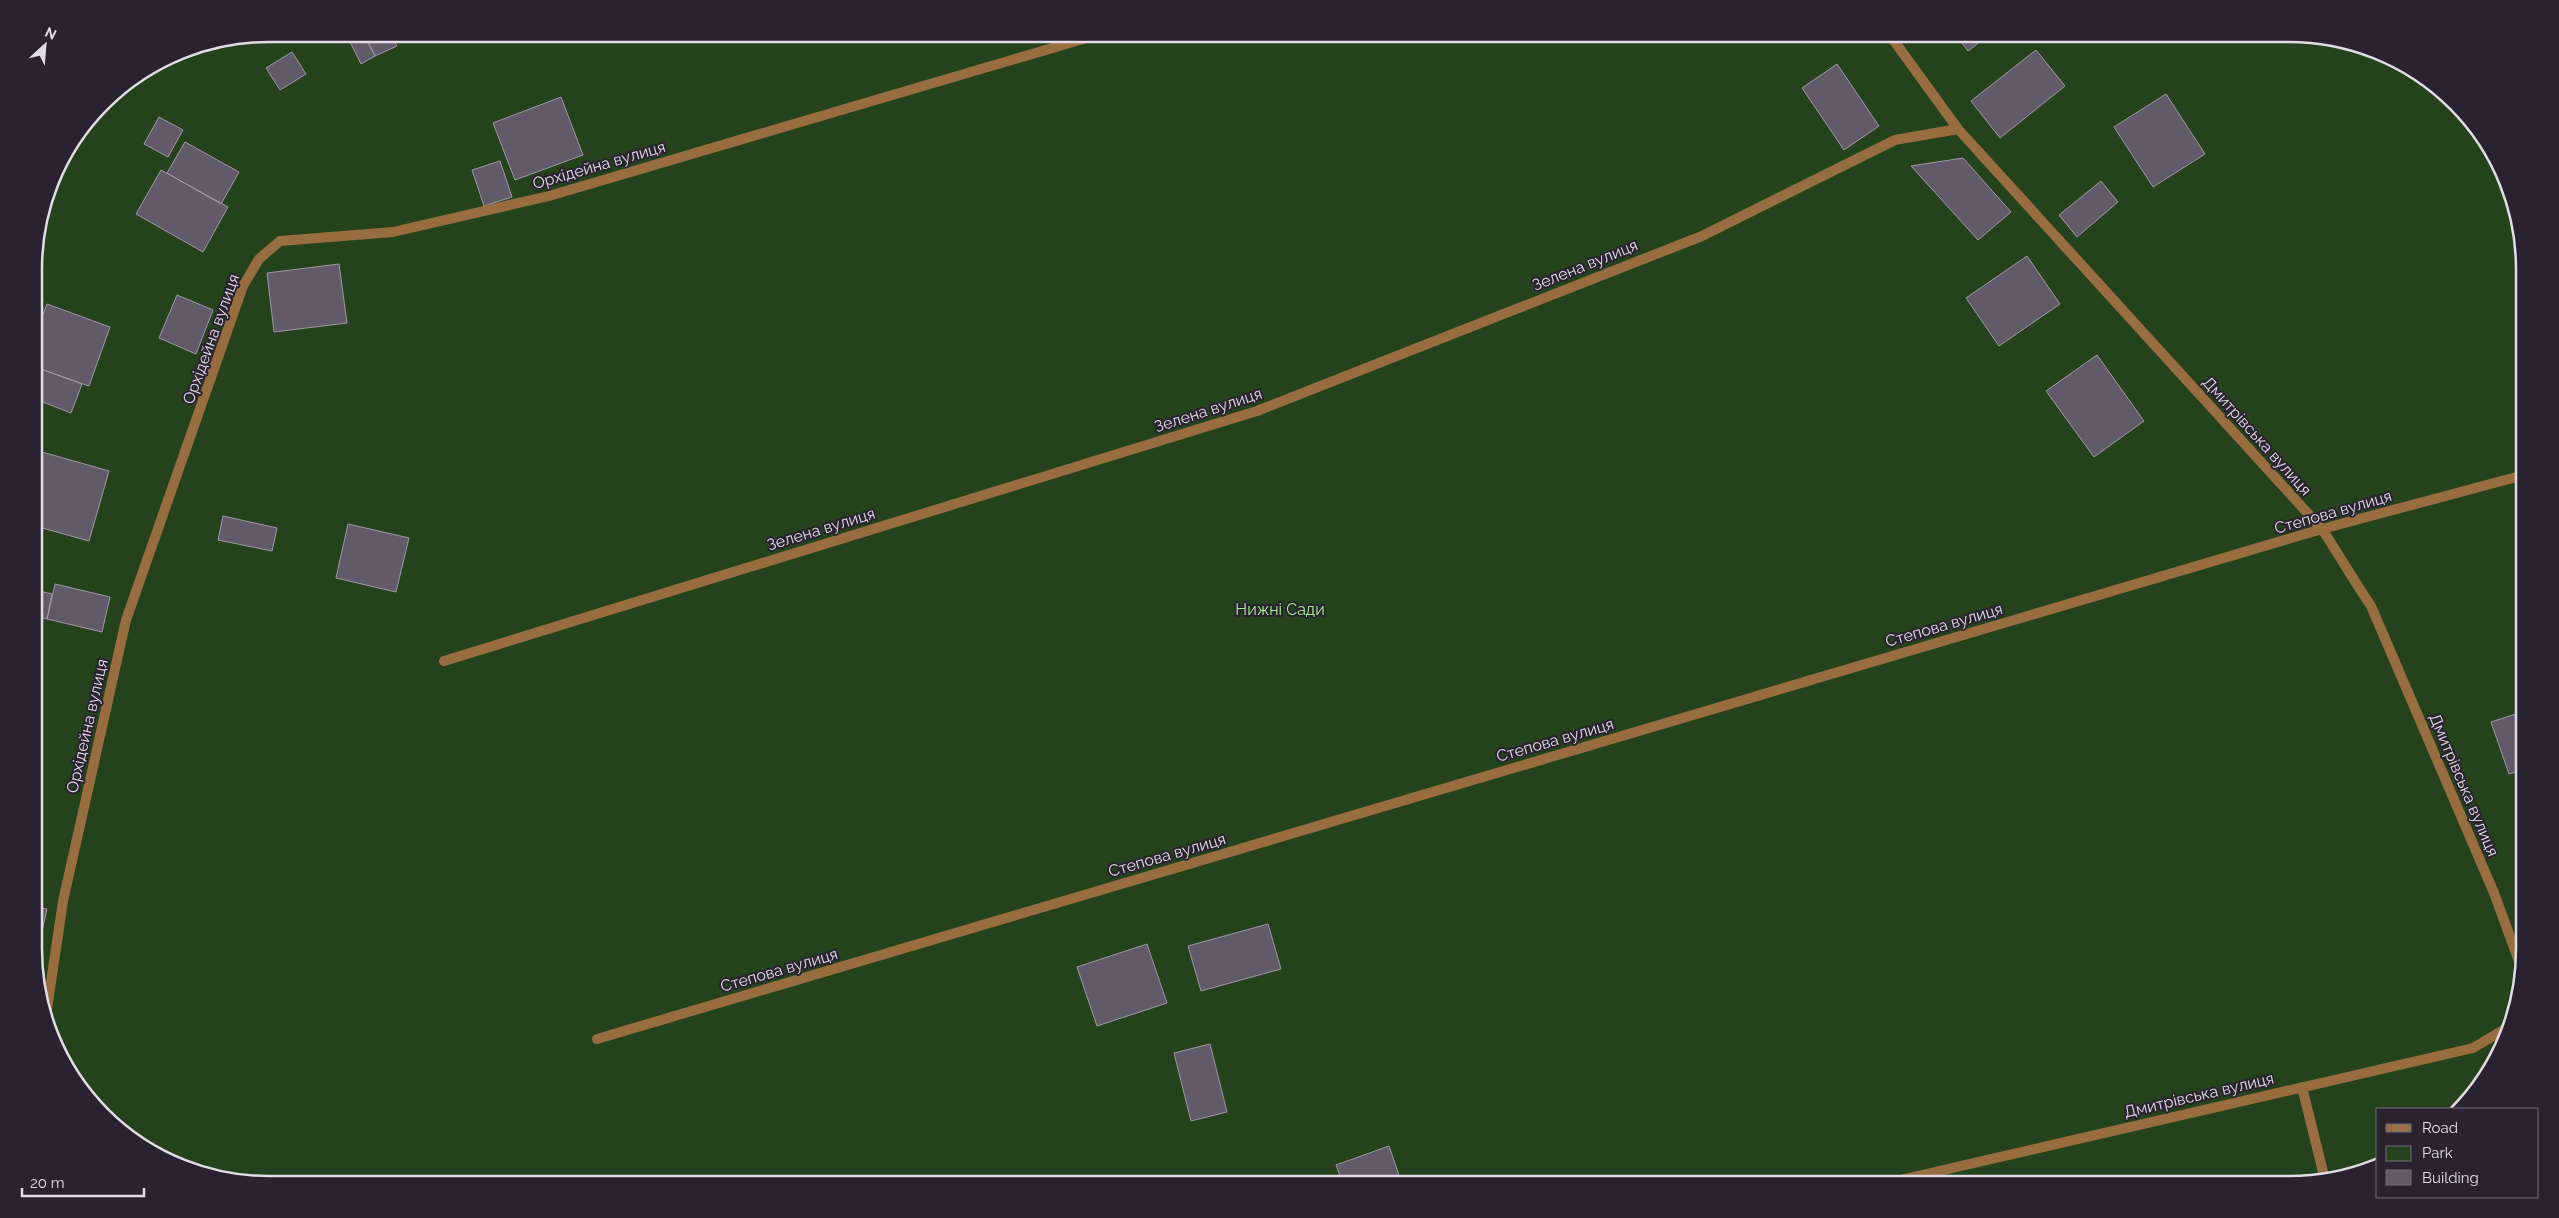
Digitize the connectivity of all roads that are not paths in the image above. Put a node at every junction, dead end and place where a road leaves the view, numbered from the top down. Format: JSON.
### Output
{"nodes":[{"id":1,"x":1073,"y":42,"type":"edge"},
{"id":2,"x":1895,"y":42,"type":"edge"},
{"id":3,"x":1958,"y":129,"type":"junction"},
{"id":4,"x":2516,"y":476,"type":"edge"},
{"id":5,"x":2322,"y":530,"type":"junction"},
{"id":6,"x":444,"y":661,"type":"dead end"},
{"id":7,"x":2516,"y":953,"type":"edge"},
{"id":8,"x":48,"y":1000,"type":"edge"},
{"id":9,"x":2501,"y":1032,"type":"edge"},
{"id":10,"x":597,"y":1039,"type":"dead end"},
{"id":11,"x":2302,"y":1087,"type":"junction"},
{"id":12,"x":2323,"y":1173,"type":"edge"},
{"id":13,"x":1918,"y":1176,"type":"edge"}],
"edges":[{"from":1,"to":8,"type":"street","name":"Орхідейна вулиця"},
{"from":2,"to":3,"type":"street","name":"Дмитрівська вулиця"},
{"from":3,"to":5,"type":"street","name":"Дмитрівська вулиця"},
{"from":3,"to":6,"type":"street","name":"Зелена вулиця"},
{"from":4,"to":5,"type":"street","name":"Степова вулиця"},
{"from":5,"to":7,"type":"street","name":"Дмитрівська вулиця"},
{"from":5,"to":10,"type":"street","name":"Степова вулиця"},
{"from":9,"to":11,"type":"street","name":"Дмитрівська вулиця"},
{"from":11,"to":12,"type":"street"},
{"from":11,"to":13,"type":"street","name":"Дмитрівська вулиця"}]}
